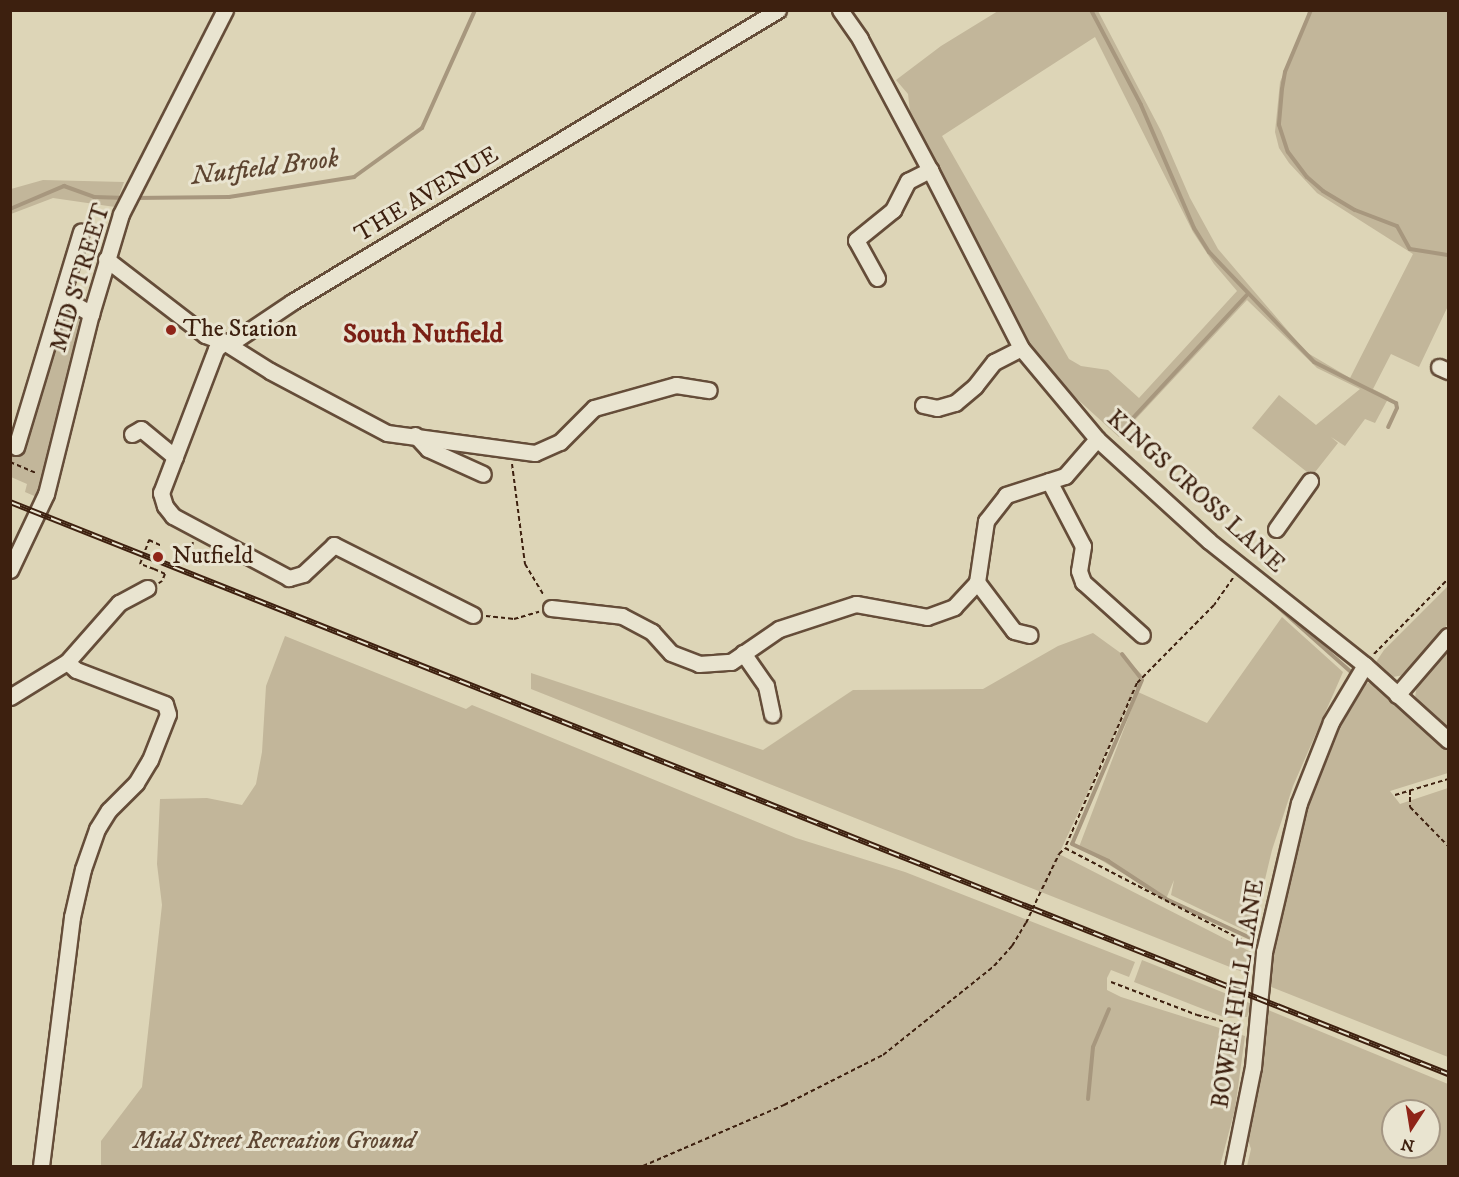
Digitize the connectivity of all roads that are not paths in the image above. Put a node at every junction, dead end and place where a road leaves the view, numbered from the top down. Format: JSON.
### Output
{"nodes":[{"id":1,"x":225,"y":10,"type":"edge"},
{"id":2,"x":778,"y":10,"type":"edge"},
{"id":3,"x":840,"y":10,"type":"edge"},
{"id":4,"x":930,"y":170,"type":"junction"},
{"id":5,"x":81,"y":231,"type":"dead end"},
{"id":6,"x":106,"y":259,"type":"junction"},
{"id":7,"x":877,"y":279,"type":"dead end"},
{"id":8,"x":62,"y":297,"type":"junction"},
{"id":9,"x":91,"y":314,"type":"junction"},
{"id":10,"x":224,"y":342,"type":"junction"},
{"id":11,"x":1021,"y":348,"type":"junction"},
{"id":12,"x":709,"y":390,"type":"dead end"},
{"id":13,"x":923,"y":405,"type":"dead end"},
{"id":14,"x":132,"y":434,"type":"dead end"},
{"id":15,"x":415,"y":435,"type":"junction"},
{"id":16,"x":1097,"y":439,"type":"junction"},
{"id":17,"x":13,"y":454,"type":"edge"},
{"id":18,"x":175,"y":457,"type":"junction"},
{"id":19,"x":483,"y":474,"type":"dead end"},
{"id":20,"x":1049,"y":481,"type":"junction"},
{"id":21,"x":1310,"y":481,"type":"dead end"},
{"id":22,"x":1276,"y":529,"type":"dead end"},
{"id":23,"x":10,"y":570,"type":"edge"},
{"id":24,"x":977,"y":582,"type":"junction"},
{"id":25,"x":147,"y":588,"type":"dead end"},
{"id":26,"x":551,"y":608,"type":"road end"},
{"id":27,"x":473,"y":615,"type":"road end"},
{"id":28,"x":1030,"y":635,"type":"dead end"},
{"id":29,"x":1142,"y":635,"type":"dead end"},
{"id":30,"x":1449,"y":636,"type":"edge"},
{"id":31,"x":743,"y":653,"type":"junction"},
{"id":32,"x":67,"y":662,"type":"junction"},
{"id":33,"x":1365,"y":665,"type":"junction"},
{"id":34,"x":1397,"y":695,"type":"junction"},
{"id":35,"x":10,"y":697,"type":"edge"},
{"id":36,"x":772,"y":714,"type":"dead end"},
{"id":37,"x":1449,"y":740,"type":"edge"},
{"id":38,"x":41,"y":1167,"type":"edge"},
{"id":39,"x":1233,"y":1167,"type":"edge"}],
"edges":[{"from":1,"to":6,"type":"street","name":"MID STREET"},
{"from":2,"to":10,"type":"street","name":"THE AVENUE"},
{"from":3,"to":4,"type":"street","name":"KINGS CROSS LANE"},
{"from":4,"to":7,"type":"street"},
{"from":4,"to":11,"type":"street","name":"KINGS CROSS LANE"},
{"from":5,"to":8,"type":"street"},
{"from":6,"to":9,"type":"street","name":"MID STREET"},
{"from":6,"to":10,"type":"street"},
{"from":8,"to":9,"type":"street"},
{"from":8,"to":17,"type":"street"},
{"from":9,"to":23,"type":"street","name":"MID STREET"},
{"from":10,"to":15,"type":"street"},
{"from":10,"to":18,"type":"street"},
{"from":11,"to":13,"type":"street"},
{"from":11,"to":16,"type":"street","name":"KINGS CROSS LANE"},
{"from":12,"to":15,"type":"street"},
{"from":14,"to":18,"type":"street"},
{"from":15,"to":19,"type":"street"},
{"from":16,"to":20,"type":"street"},
{"from":16,"to":33,"type":"street","name":"KINGS CROSS LANE"},
{"from":18,"to":27,"type":"street"},
{"from":20,"to":24,"type":"street"},
{"from":20,"to":29,"type":"street"},
{"from":21,"to":22,"type":"street"},
{"from":24,"to":28,"type":"street"},
{"from":24,"to":31,"type":"street"},
{"from":25,"to":32,"type":"street"},
{"from":26,"to":31,"type":"street"},
{"from":30,"to":34,"type":"street"},
{"from":31,"to":36,"type":"street"},
{"from":32,"to":35,"type":"street"},
{"from":32,"to":38,"type":"street"},
{"from":33,"to":34,"type":"street","name":"KINGS CROSS LANE"},
{"from":33,"to":39,"type":"street","name":"BOWER HILL LANE"},
{"from":34,"to":37,"type":"street","name":"KINGS CROSS LANE"}]}
